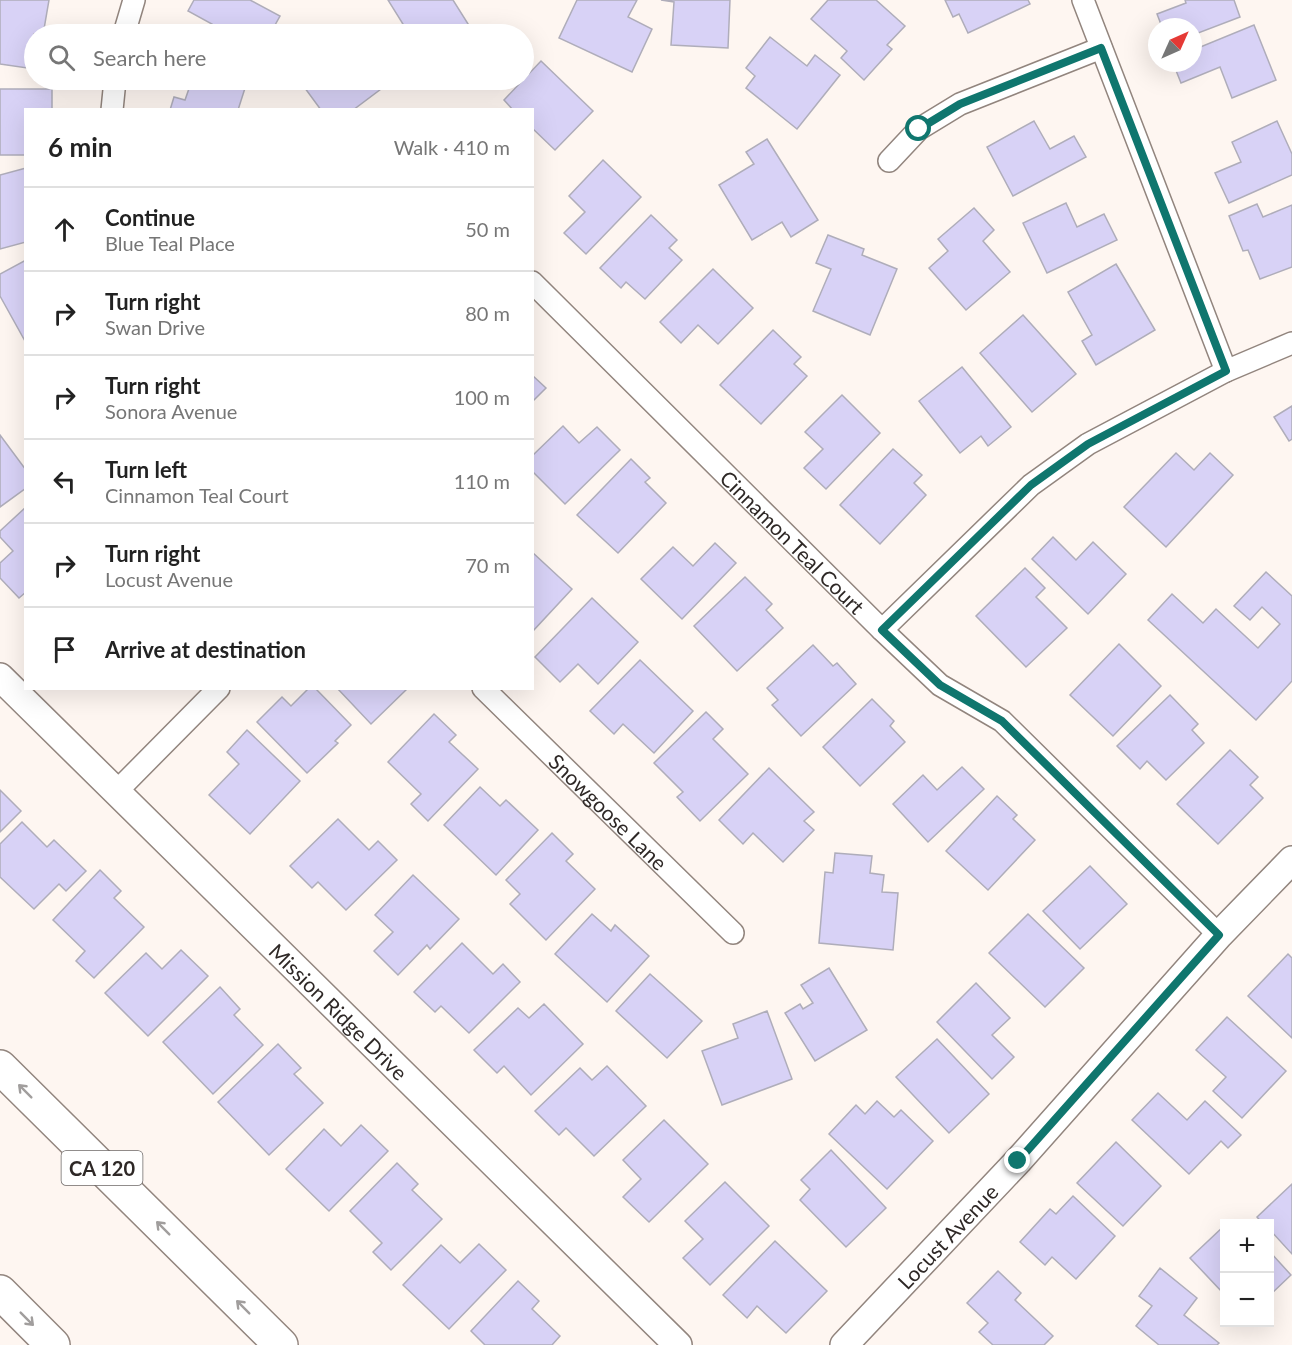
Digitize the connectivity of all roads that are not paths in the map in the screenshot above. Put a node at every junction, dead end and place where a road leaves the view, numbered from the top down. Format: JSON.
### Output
{"nodes":[{"id":1,"x":134,"y":0,"type":"edge"},
{"id":2,"x":1083,"y":0,"type":"edge"},
{"id":3,"x":127,"y":24,"type":"edge"},
{"id":4,"x":1101,"y":48,"type":"junction"},
{"id":5,"x":114,"y":90,"type":"edge"},
{"id":6,"x":112,"y":108,"type":"edge"},
{"id":7,"x":889,"y":161,"type":"dead end"},
{"id":8,"x":534,"y":284,"type":"edge"},
{"id":9,"x":1292,"y":343,"type":"edge"},
{"id":10,"x":1226,"y":371,"type":"junction"},
{"id":11,"x":882,"y":630,"type":"junction"},
{"id":12,"x":0,"y":677,"type":"edge"},
{"id":13,"x":217,"y":690,"type":"edge"},
{"id":14,"x":485,"y":690,"type":"edge"},
{"id":15,"x":117,"y":791,"type":"junction"},
{"id":16,"x":1292,"y":860,"type":"edge"},
{"id":17,"x":733,"y":933,"type":"dead end"},
{"id":18,"x":1219,"y":935,"type":"junction"},
{"id":19,"x":0,"y":1067,"type":"edge"},
{"id":20,"x":0,"y":1292,"type":"edge"},
{"id":21,"x":53,"y":1345,"type":"edge"},
{"id":22,"x":281,"y":1345,"type":"edge"},
{"id":23,"x":678,"y":1345,"type":"edge"},
{"id":24,"x":844,"y":1345,"type":"edge"}],
"edges":[{"from":1,"to":3,"type":"street"},
{"from":2,"to":4,"type":"street"},
{"from":4,"to":7,"type":"street"},
{"from":4,"to":10,"type":"street"},
{"from":5,"to":6,"type":"street"},
{"from":8,"to":11,"type":"street","name":"Cinnamon Teal Court"},
{"from":9,"to":10,"type":"street"},
{"from":10,"to":11,"type":"street"},
{"from":11,"to":18,"type":"street","name":"Cinnamon Teal Court"},
{"from":12,"to":15,"type":"street","name":"Mission Ridge Drive"},
{"from":13,"to":15,"type":"street"},
{"from":14,"to":17,"type":"street","name":"Snowgoose Lane"},
{"from":15,"to":23,"type":"street","name":"Mission Ridge Drive"},
{"from":16,"to":18,"type":"street","name":"Locust Avenue"},
{"from":18,"to":24,"type":"street","name":"Locust Avenue"},
{"from":22,"to":19,"type":"highway","number":"CA 120","one_way":true},
{"from":20,"to":21,"type":"highway","one_way":true}]}
